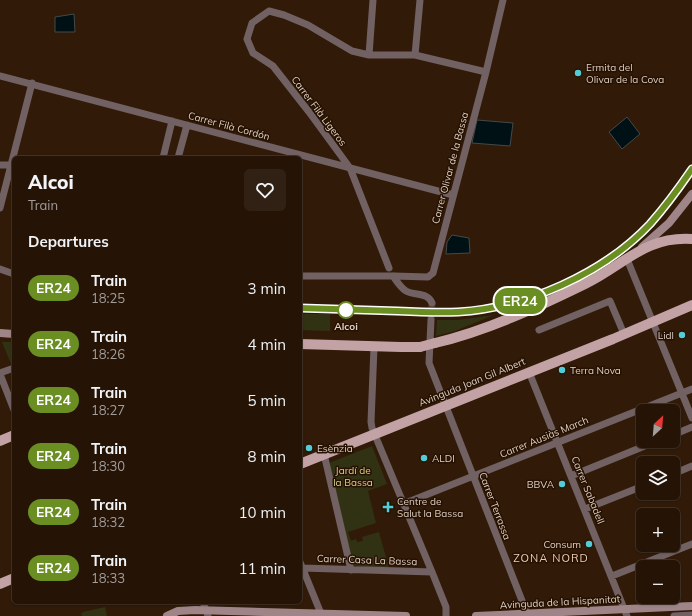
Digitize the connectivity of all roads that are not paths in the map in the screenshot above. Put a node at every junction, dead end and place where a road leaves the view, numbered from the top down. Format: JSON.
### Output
{"nodes":[{"id":1,"x":373,"y":0,"type":"edge"},
{"id":2,"x":420,"y":0,"type":"edge"},
{"id":3,"x":503,"y":0,"type":"edge"},
{"id":4,"x":369,"y":55,"type":"junction"},
{"id":5,"x":415,"y":55,"type":"junction"},
{"id":6,"x":486,"y":72,"type":"junction"},
{"id":7,"x":0,"y":76,"type":"edge"},
{"id":8,"x":32,"y":84,"type":"junction"},
{"id":9,"x":172,"y":121,"type":"junction"},
{"id":10,"x":187,"y":125,"type":"junction"},
{"id":11,"x":15,"y":156,"type":"edge"},
{"id":12,"x":163,"y":156,"type":"edge"},
{"id":13,"x":179,"y":156,"type":"edge"},
{"id":14,"x":0,"y":165,"type":"edge"},
{"id":15,"x":12,"y":165,"type":"edge"},
{"id":16,"x":12,"y":168,"type":"edge"},
{"id":17,"x":350,"y":168,"type":"junction"},
{"id":18,"x":692,"y":194,"type":"edge"},
{"id":19,"x":453,"y":195,"type":"junction"},
{"id":20,"x":0,"y":208,"type":"edge"},
{"id":21,"x":692,"y":239,"type":"edge"},
{"id":22,"x":637,"y":252,"type":"junction"},
{"id":23,"x":627,"y":259,"type":"junction"},
{"id":24,"x":0,"y":269,"type":"edge"},
{"id":25,"x":12,"y":273,"type":"edge"},
{"id":26,"x":302,"y":276,"type":"edge"},
{"id":27,"x":392,"y":276,"type":"junction"},
{"id":28,"x":432,"y":303,"type":"dead end"},
{"id":29,"x":692,"y":305,"type":"edge"},
{"id":30,"x":431,"y":320,"type":"tunnel mouth"},
{"id":31,"x":653,"y":322,"type":"junction"},
{"id":32,"x":539,"y":330,"type":"dead end"},
{"id":33,"x":0,"y":333,"type":"edge"},
{"id":34,"x":12,"y":334,"type":"edge"},
{"id":35,"x":624,"y":334,"type":"junction"},
{"id":36,"x":303,"y":343,"type":"edge"},
{"id":37,"x":374,"y":347,"type":"junction"},
{"id":38,"x":12,"y":369,"type":"edge"},
{"id":39,"x":529,"y":372,"type":"junction"},
{"id":40,"x":0,"y":374,"type":"edge"},
{"id":41,"x":692,"y":389,"type":"edge"},
{"id":42,"x":682,"y":393,"type":"junction"},
{"id":43,"x":12,"y":405,"type":"edge"},
{"id":44,"x":445,"y":406,"type":"junction"},
{"id":45,"x":692,"y":418,"type":"edge"},
{"id":46,"x":692,"y":427,"type":"edge"},
{"id":47,"x":680,"y":432,"type":"edge"},
{"id":48,"x":375,"y":434,"type":"junction"},
{"id":49,"x":12,"y":436,"type":"edge"},
{"id":50,"x":0,"y":441,"type":"edge"},
{"id":51,"x":558,"y":442,"type":"junction"},
{"id":52,"x":640,"y":448,"type":"edge"},
{"id":53,"x":324,"y":454,"type":"junction"},
{"id":54,"x":302,"y":463,"type":"edge"},
{"id":55,"x":692,"y":466,"type":"edge"},
{"id":56,"x":680,"y":471,"type":"edge"},
{"id":57,"x":473,"y":476,"type":"junction"},
{"id":58,"x":571,"y":476,"type":"junction"},
{"id":59,"x":636,"y":489,"type":"edge"},
{"id":60,"x":403,"y":504,"type":"junction"},
{"id":61,"x":585,"y":509,"type":"junction"},
{"id":62,"x":692,"y":544,"type":"edge"},
{"id":63,"x":302,"y":565,"type":"edge"},
{"id":64,"x":302,"y":568,"type":"edge"},
{"id":65,"x":351,"y":570,"type":"junction"},
{"id":66,"x":432,"y":572,"type":"junction"},
{"id":67,"x":612,"y":576,"type":"junction"},
{"id":68,"x":12,"y":579,"type":"edge"},
{"id":69,"x":0,"y":584,"type":"edge"},
{"id":70,"x":692,"y":606,"type":"edge"},
{"id":71,"x":206,"y":609,"type":"edge"},
{"id":72,"x":626,"y":612,"type":"edge"},
{"id":73,"x":321,"y":615,"type":"edge"},
{"id":74,"x":527,"y":615,"type":"edge"},
{"id":75,"x":692,"y":615,"type":"edge"},
{"id":76,"x":167,"y":616,"type":"edge"},
{"id":77,"x":406,"y":616,"type":"edge"},
{"id":78,"x":446,"y":616,"type":"edge"},
{"id":79,"x":476,"y":616,"type":"edge"},
{"id":80,"x":674,"y":616,"type":"edge"}],
"edges":[{"from":1,"to":4,"type":"street"},
{"from":2,"to":5,"type":"street"},
{"from":3,"to":6,"type":"street","name":"Carrer Olivar de la Bassa"},
{"from":4,"to":5,"type":"street"},
{"from":4,"to":17,"type":"street","name":"Carrer Filà Ligeros"},
{"from":5,"to":6,"type":"street"},
{"from":6,"to":19,"type":"street","name":"Carrer Olivar de la Bassa"},
{"from":7,"to":8,"type":"street","name":"Carrer Filà Cordón"},
{"from":8,"to":9,"type":"street","name":"Carrer Filà Cordón"},
{"from":8,"to":11,"type":"street"},
{"from":9,"to":10,"type":"street","name":"Carrer Filà Cordón"},
{"from":9,"to":12,"type":"street"},
{"from":10,"to":13,"type":"street"},
{"from":10,"to":17,"type":"street","name":"Carrer Filà Cordón"},
{"from":14,"to":15,"type":"street"},
{"from":16,"to":20,"type":"street"},
{"from":17,"to":19,"type":"street","name":"Carrer Filà Cordón"},
{"from":17,"to":27,"type":"street","name":"Carrer Filà Ligeros"},
{"from":18,"to":22,"type":"street"},
{"from":19,"to":27,"type":"street","name":"Carrer Olivar de la Bassa"},
{"from":21,"to":22,"type":"main road"},
{"from":22,"to":23,"type":"main road"},
{"from":23,"to":31,"type":"street"},
{"from":23,"to":37,"type":"main road","bridge":true},
{"from":24,"to":25,"type":"street"},
{"from":26,"to":27,"type":"street"},
{"from":27,"to":28,"type":"street"},
{"from":29,"to":31,"type":"main road","name":"Avinguda Joan Gil Albert"},
{"from":30,"to":44,"type":"street"},
{"from":31,"to":35,"type":"main road","name":"Avinguda Joan Gil Albert"},
{"from":31,"to":42,"type":"street"},
{"from":32,"to":35,"type":"street"},
{"from":33,"to":34,"type":"street"},
{"from":35,"to":39,"type":"main road","name":"Avinguda Joan Gil Albert"},
{"from":36,"to":37,"type":"main road"},
{"from":37,"to":48,"type":"street"},
{"from":38,"to":40,"type":"street"},
{"from":39,"to":44,"type":"main road","name":"Avinguda Joan Gil Albert"},
{"from":39,"to":51,"type":"street","name":"Carrer Sabadell"},
{"from":40,"to":43,"type":"street"},
{"from":41,"to":42,"type":"street","name":"Carrer Ausiàs March"},
{"from":42,"to":45,"type":"street"},
{"from":42,"to":51,"type":"street","name":"Carrer Ausiàs March"},
{"from":44,"to":48,"type":"main road","name":"Avinguda Joan Gil Albert"},
{"from":44,"to":57,"type":"street","name":"Carrer Terrassa"},
{"from":46,"to":47,"type":"street"},
{"from":48,"to":53,"type":"main road","name":"Avinguda Joan Gil Albert"},
{"from":48,"to":60,"type":"street"},
{"from":49,"to":50,"type":"main road"},
{"from":51,"to":57,"type":"street","name":"Carrer Ausiàs March"},
{"from":51,"to":58,"type":"street","name":"Carrer Sabadell"},
{"from":52,"to":58,"type":"street"},
{"from":53,"to":54,"type":"main road","name":"Avinguda Joan Gil Albert"},
{"from":53,"to":65,"type":"street"},
{"from":55,"to":56,"type":"street"},
{"from":57,"to":60,"type":"street","name":"Carrer Ausiàs March"},
{"from":57,"to":74,"type":"street","name":"Carrer Terrassa"},
{"from":58,"to":61,"type":"street","name":"Carrer Sabadell"},
{"from":59,"to":61,"type":"street"},
{"from":60,"to":66,"type":"street"},
{"from":61,"to":67,"type":"street","name":"Carrer Sabadell"},
{"from":62,"to":67,"type":"street"},
{"from":63,"to":65,"type":"street","name":"Carrer Casa La Bassa"},
{"from":64,"to":73,"type":"street"},
{"from":65,"to":66,"type":"street","name":"Carrer Casa La Bassa"},
{"from":66,"to":78,"type":"street"},
{"from":67,"to":72,"type":"street","name":"Carrer Sabadell"},
{"from":68,"to":69,"type":"main road"},
{"from":70,"to":72,"type":"street","name":"Avinguda de la Hispanitat"},
{"from":71,"to":73,"type":"street"},
{"from":71,"to":76,"type":"street"},
{"from":72,"to":74,"type":"street","name":"Avinguda de la Hispanitat"},
{"from":73,"to":77,"type":"street"},
{"from":74,"to":79,"type":"street","name":"Avinguda de la Hispanitat"},
{"from":75,"to":80,"type":"street"}]}
